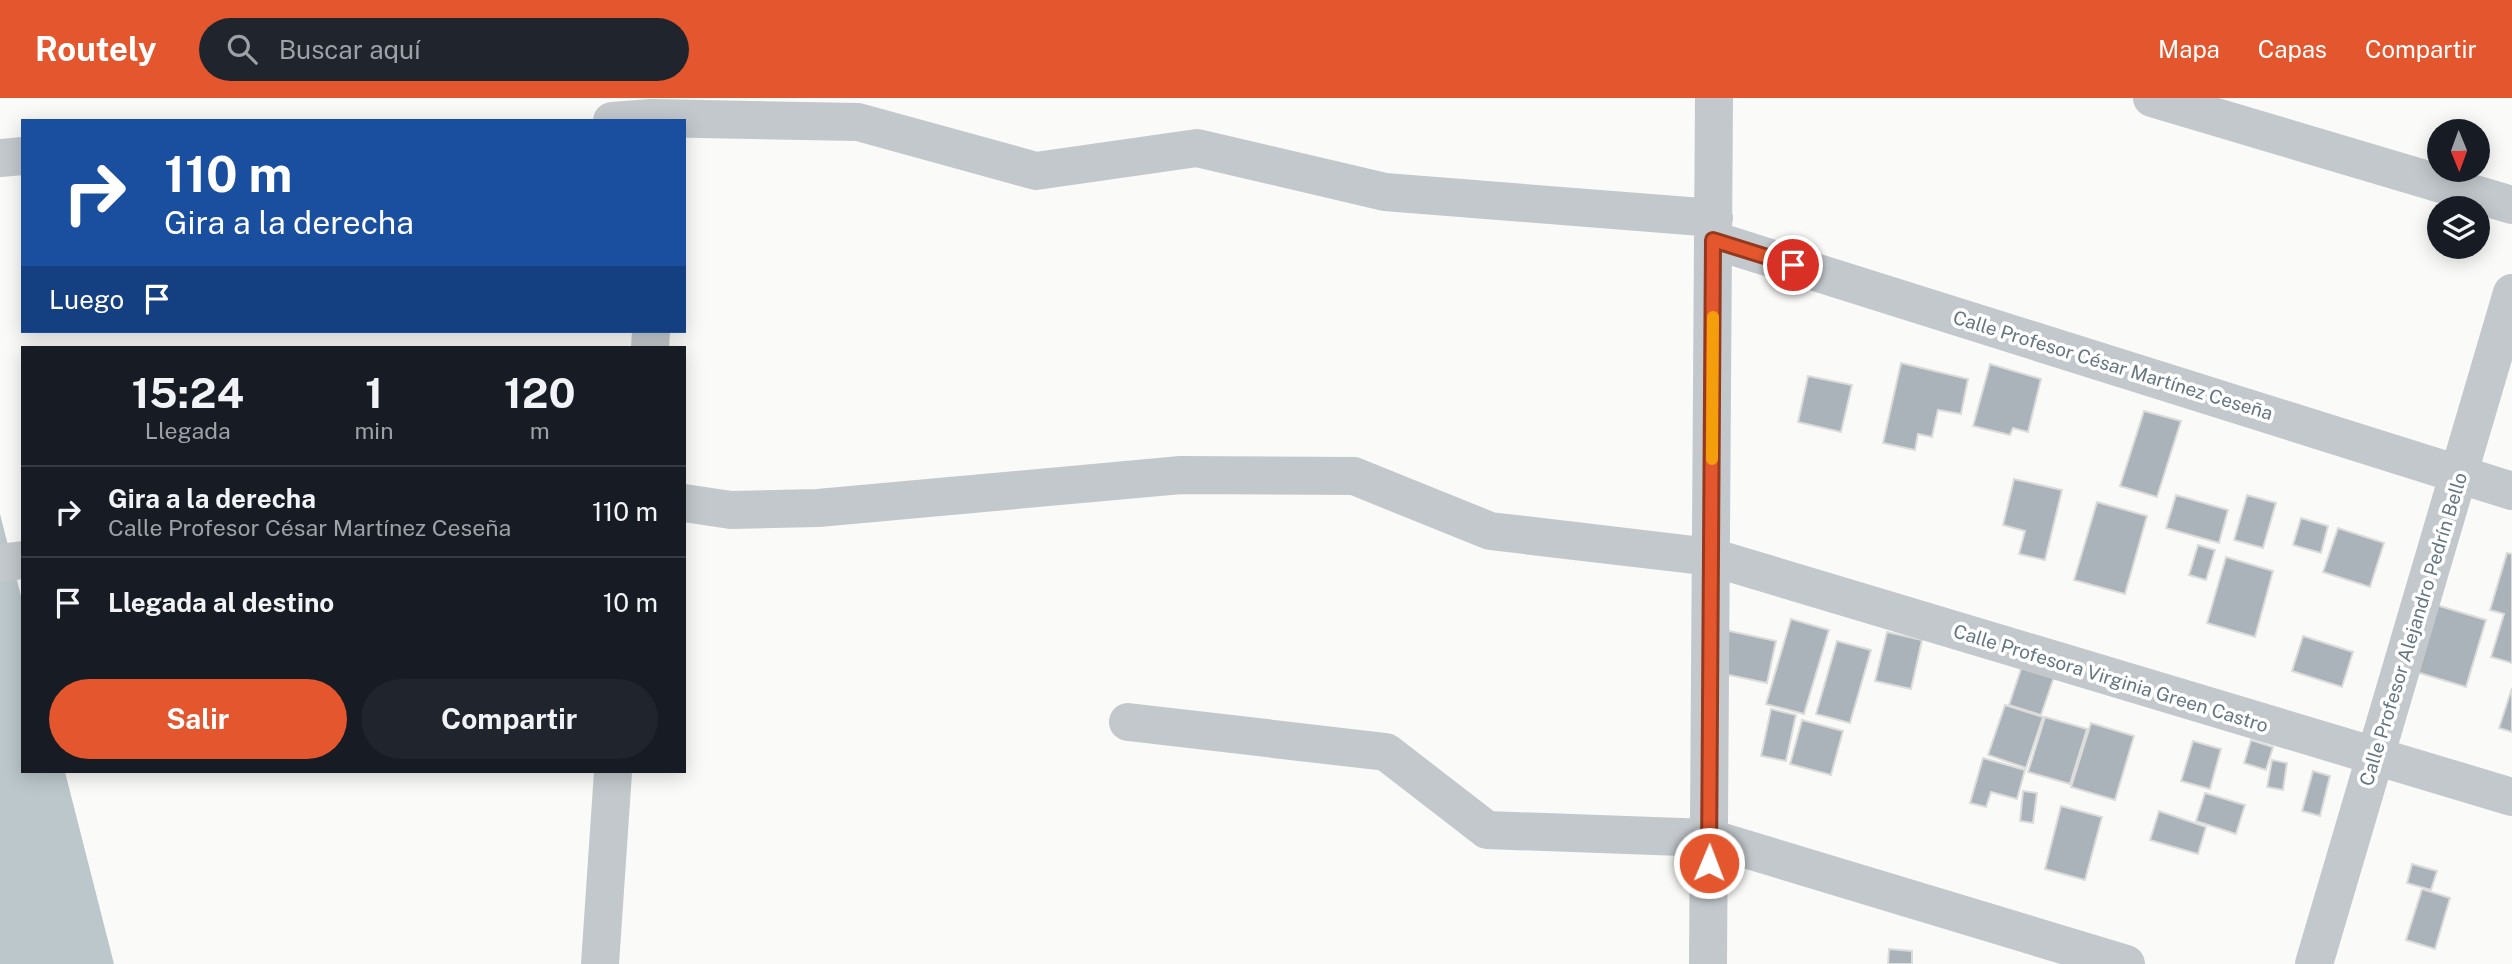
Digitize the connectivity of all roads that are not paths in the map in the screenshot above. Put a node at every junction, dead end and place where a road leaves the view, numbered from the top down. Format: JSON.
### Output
{"nodes":[{"id":1,"x":1714,"y":98,"type":"edge"},
{"id":2,"x":2152,"y":98,"type":"edge"},
{"id":3,"x":651,"y":112,"type":"edge"},
{"id":4,"x":621,"y":119,"type":"edge"},
{"id":5,"x":21,"y":156,"type":"edge"},
{"id":6,"x":0,"y":158,"type":"edge"},
{"id":7,"x":2512,"y":205,"type":"edge"},
{"id":8,"x":1714,"y":229,"type":"junction"},
{"id":9,"x":2512,"y":293,"type":"edge"},
{"id":10,"x":2459,"y":474,"type":"junction"},
{"id":11,"x":2512,"y":491,"type":"edge"},
{"id":12,"x":686,"y":503,"type":"edge"},
{"id":13,"x":1711,"y":557,"type":"junction"},
{"id":14,"x":21,"y":560,"type":"edge"},
{"id":15,"x":0,"y":563,"type":"edge"},
{"id":16,"x":1128,"y":722,"type":"dead end"},
{"id":17,"x":2375,"y":757,"type":"junction"},
{"id":18,"x":613,"y":773,"type":"edge"},
{"id":19,"x":2512,"y":797,"type":"edge"},
{"id":20,"x":1709,"y":838,"type":"junction"},
{"id":21,"x":600,"y":964,"type":"edge"},
{"id":22,"x":1708,"y":964,"type":"edge"},
{"id":23,"x":2126,"y":964,"type":"edge"},
{"id":24,"x":2314,"y":964,"type":"edge"}],
"edges":[{"from":1,"to":8,"type":"street"},
{"from":2,"to":7,"type":"street"},
{"from":3,"to":4,"type":"street","name":"Calle Profesor César Martínez Ceseña"},
{"from":3,"to":8,"type":"street","name":"Calle Profesor César Martínez Ceseña"},
{"from":5,"to":6,"type":"street"},
{"from":8,"to":10,"type":"street","name":"Calle Profesor César Martínez Ceseña"},
{"from":8,"to":13,"type":"street"},
{"from":9,"to":10,"type":"street","name":"Calle Profesor Alejandro Pedrín Bello"},
{"from":10,"to":11,"type":"street","name":"Calle Profesor César Martínez Ceseña"},
{"from":10,"to":17,"type":"street","name":"Calle Profesor Alejandro Pedrín Bello"},
{"from":12,"to":13,"type":"street","name":"Calle Profesora Virginia Green Castro"},
{"from":13,"to":17,"type":"street","name":"Calle Profesora Virginia Green Castro"},
{"from":13,"to":20,"type":"street"},
{"from":14,"to":15,"type":"street"},
{"from":16,"to":20,"type":"street"},
{"from":17,"to":19,"type":"street","name":"Calle Profesora Virginia Green Castro"},
{"from":17,"to":24,"type":"street","name":"Calle Profesor Alejandro Pedrín Bello"},
{"from":18,"to":21,"type":"street"},
{"from":20,"to":22,"type":"street"},
{"from":20,"to":23,"type":"street"}]}
